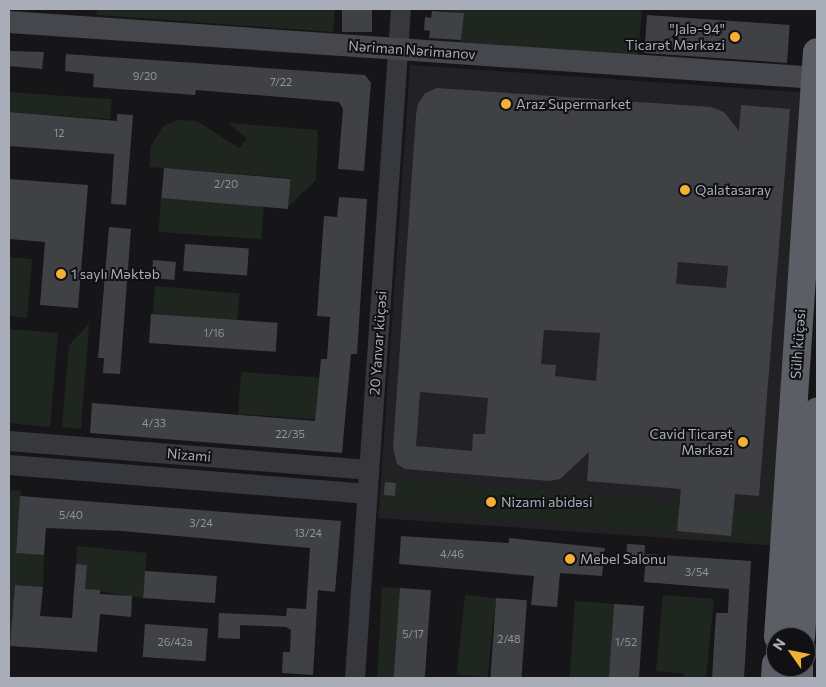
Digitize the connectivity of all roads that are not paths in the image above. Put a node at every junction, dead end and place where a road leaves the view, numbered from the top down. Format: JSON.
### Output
{"nodes":[{"id":1,"x":401,"y":9,"type":"edge"},
{"id":2,"x":9,"y":22,"type":"edge"},
{"id":3,"x":398,"y":49,"type":"junction"},
{"id":4,"x":817,"y":69,"type":"edge"},
{"id":5,"x":817,"y":412,"type":"edge"},
{"id":6,"x":9,"y":441,"type":"edge"},
{"id":7,"x":9,"y":465,"type":"edge"},
{"id":8,"x":368,"y":470,"type":"junction"},
{"id":9,"x":366,"y":494,"type":"junction"},
{"id":10,"x":779,"y":627,"type":"edge"},
{"id":11,"x":803,"y":627,"type":"edge"},
{"id":12,"x":355,"y":678,"type":"edge"}],
"edges":[{"from":1,"to":3,"type":"street","name":"20 Yanvar küçəsi"},
{"from":2,"to":3,"type":"main road","name":"Nəriman Nərimanov"},
{"from":3,"to":4,"type":"main road","name":"Nəriman Nərimanov"},
{"from":3,"to":8,"type":"street","name":"20 Yanvar küçəsi"},
{"from":4,"to":10,"type":"highway","name":"Sülh küçəsi"},
{"from":5,"to":11,"type":"highway"},
{"from":6,"to":8,"type":"street","name":"Nizami"},
{"from":7,"to":9,"type":"street","name":"Nizami"},
{"from":8,"to":9,"type":"street","name":"20 Yanvar küçəsi"},
{"from":9,"to":12,"type":"street","name":"20 Yanvar küçəsi"}]}
